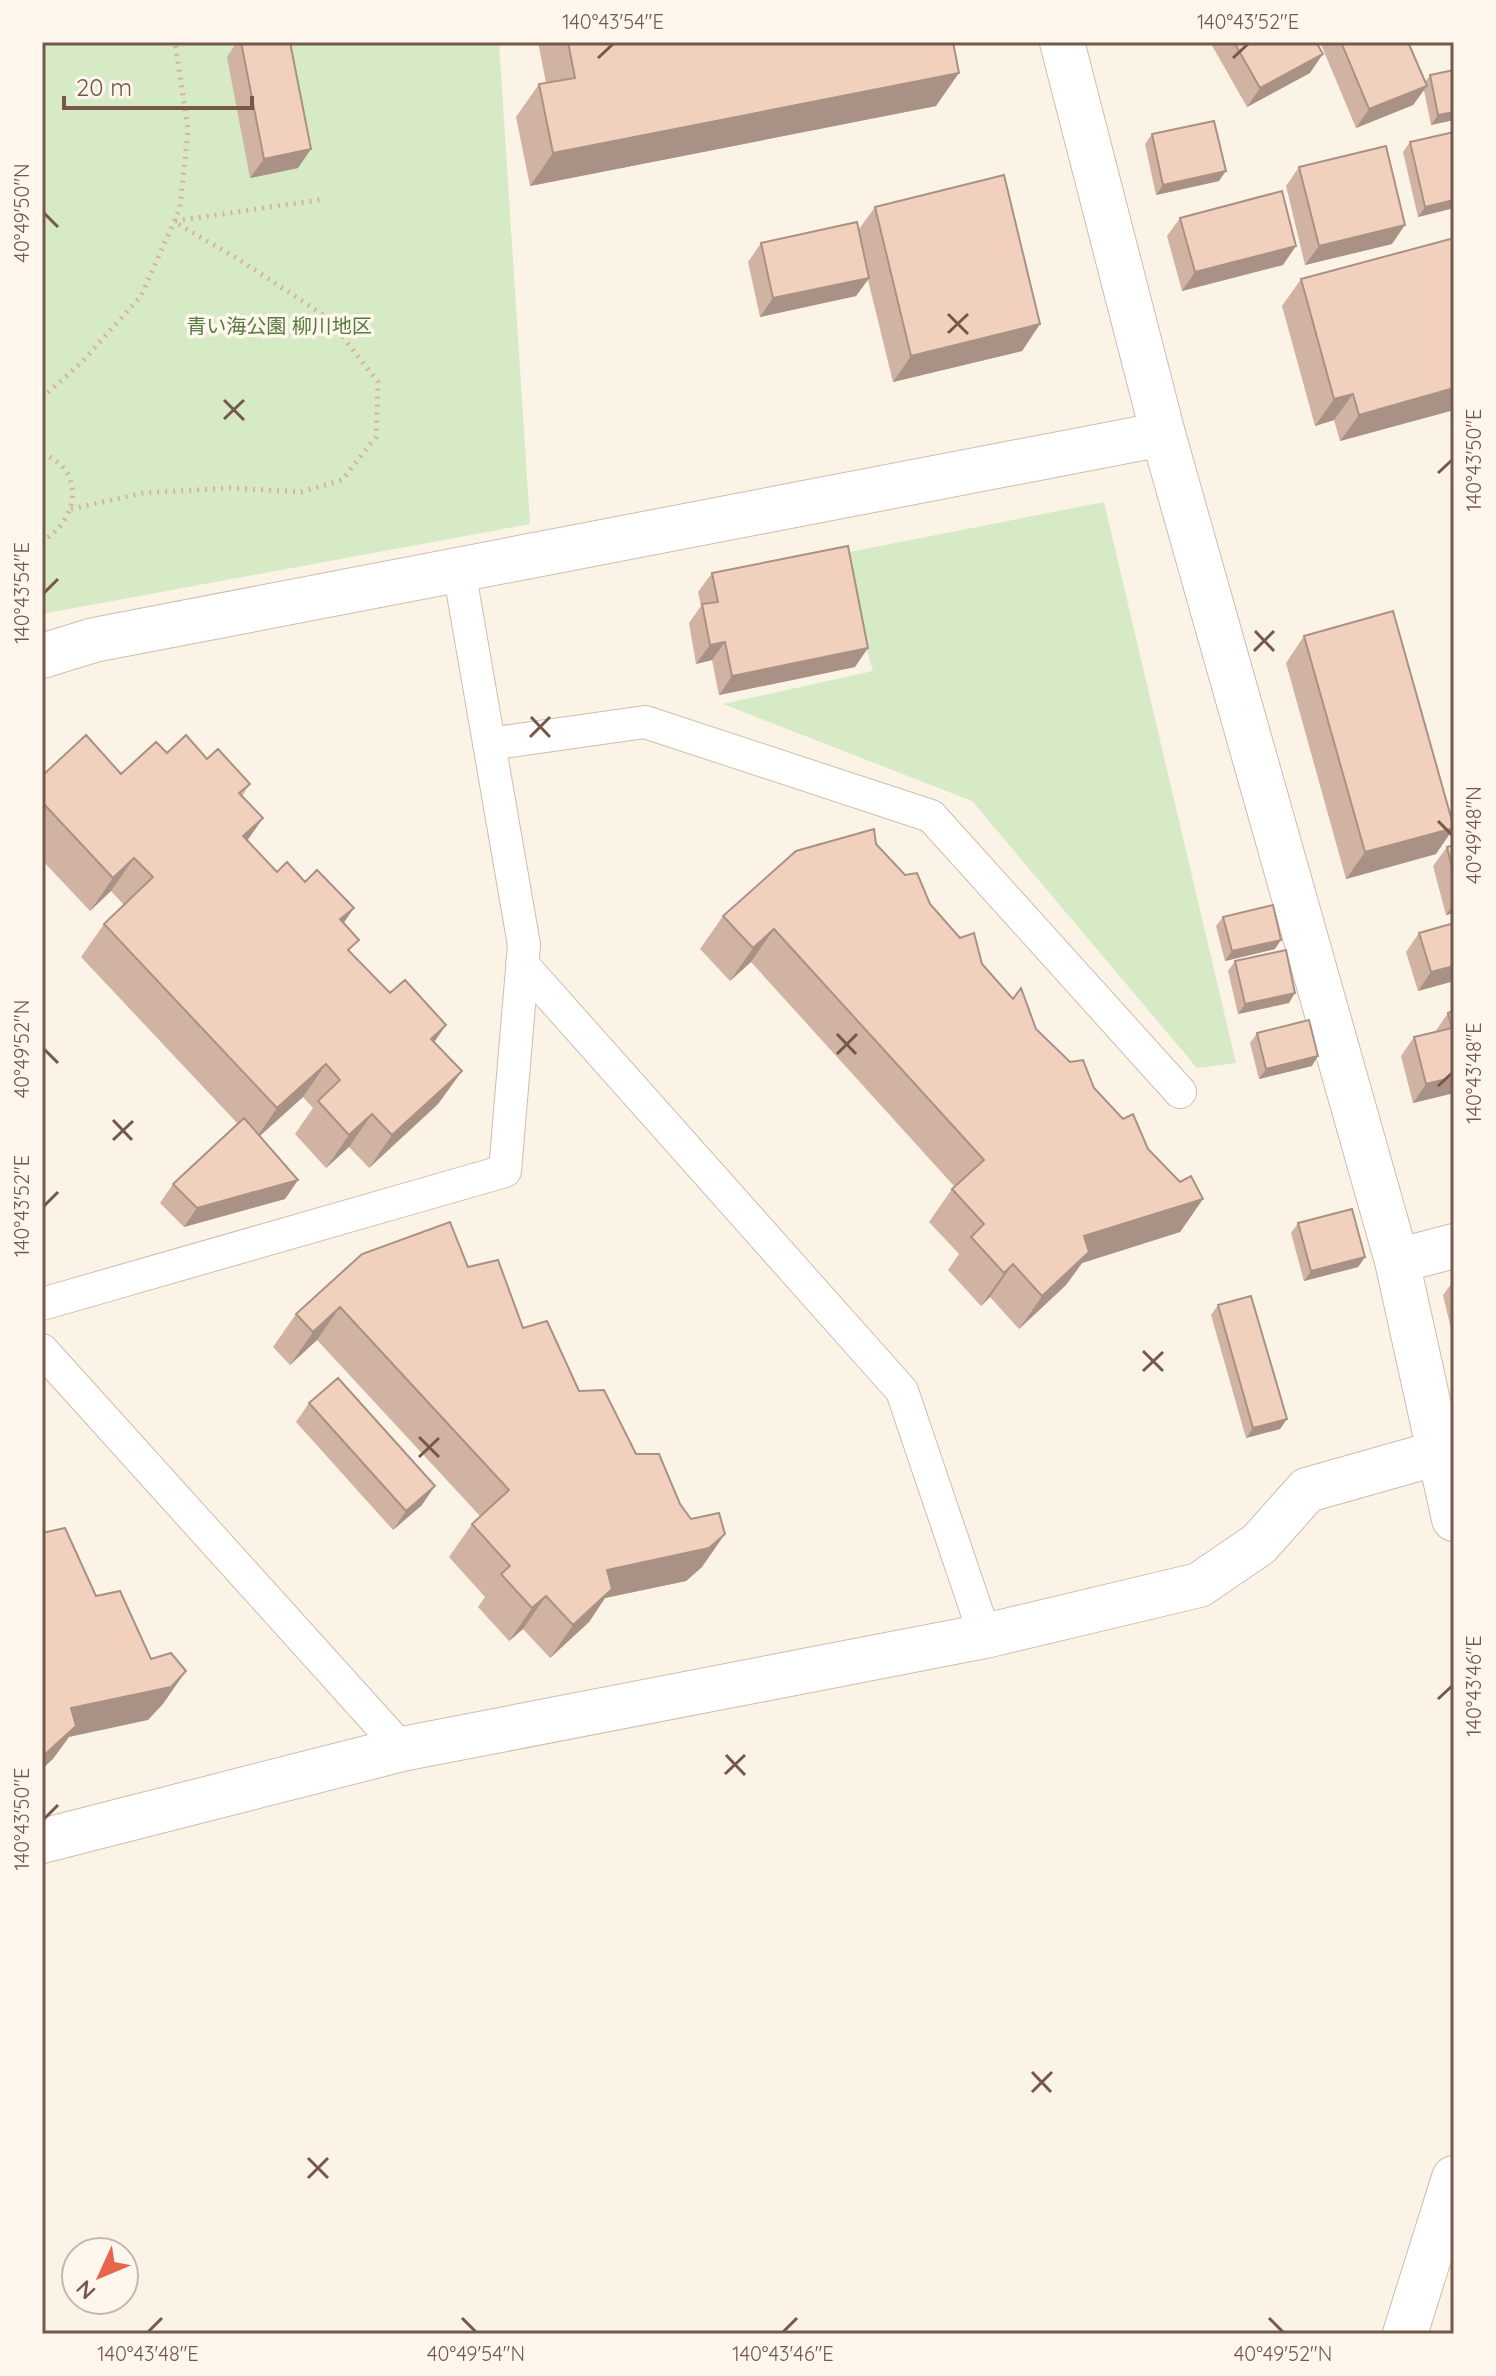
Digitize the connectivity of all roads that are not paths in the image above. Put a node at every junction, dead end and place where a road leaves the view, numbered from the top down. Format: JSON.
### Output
{"nodes":[{"id":1,"x":1062,"y":42,"type":"edge"},
{"id":2,"x":1163,"y":434,"type":"junction"},
{"id":3,"x":459,"y":570,"type":"junction"},
{"id":4,"x":42,"y":656,"type":"edge"},
{"id":5,"x":489,"y":744,"type":"junction"},
{"id":6,"x":522,"y":964,"type":"junction"},
{"id":7,"x":1180,"y":1092,"type":"dead end"},
{"id":8,"x":1454,"y":1246,"type":"edge"},
{"id":9,"x":1397,"y":1261,"type":"junction"},
{"id":10,"x":42,"y":1304,"type":"edge"},
{"id":11,"x":42,"y":1350,"type":"edge"},
{"id":12,"x":1441,"y":1452,"type":"junction"},
{"id":13,"x":1454,"y":1519,"type":"edge"},
{"id":14,"x":985,"y":1636,"type":"junction"},
{"id":15,"x":402,"y":1749,"type":"junction"},
{"id":16,"x":42,"y":1841,"type":"edge"},
{"id":17,"x":1454,"y":2178,"type":"edge"},
{"id":18,"x":1405,"y":2334,"type":"edge"}],
"edges":[{"from":1,"to":2,"type":"street"},
{"from":2,"to":3,"type":"street"},
{"from":2,"to":9,"type":"street"},
{"from":3,"to":4,"type":"street"},
{"from":3,"to":5,"type":"lane"},
{"from":5,"to":6,"type":"lane"},
{"from":5,"to":7,"type":"lane"},
{"from":6,"to":10,"type":"lane"},
{"from":6,"to":14,"type":"lane"},
{"from":8,"to":9,"type":"street"},
{"from":9,"to":12,"type":"street"},
{"from":11,"to":15,"type":"lane"},
{"from":12,"to":13,"type":"street"},
{"from":12,"to":14,"type":"street"},
{"from":14,"to":15,"type":"street"},
{"from":15,"to":16,"type":"street"},
{"from":17,"to":18,"type":"street"}]}
